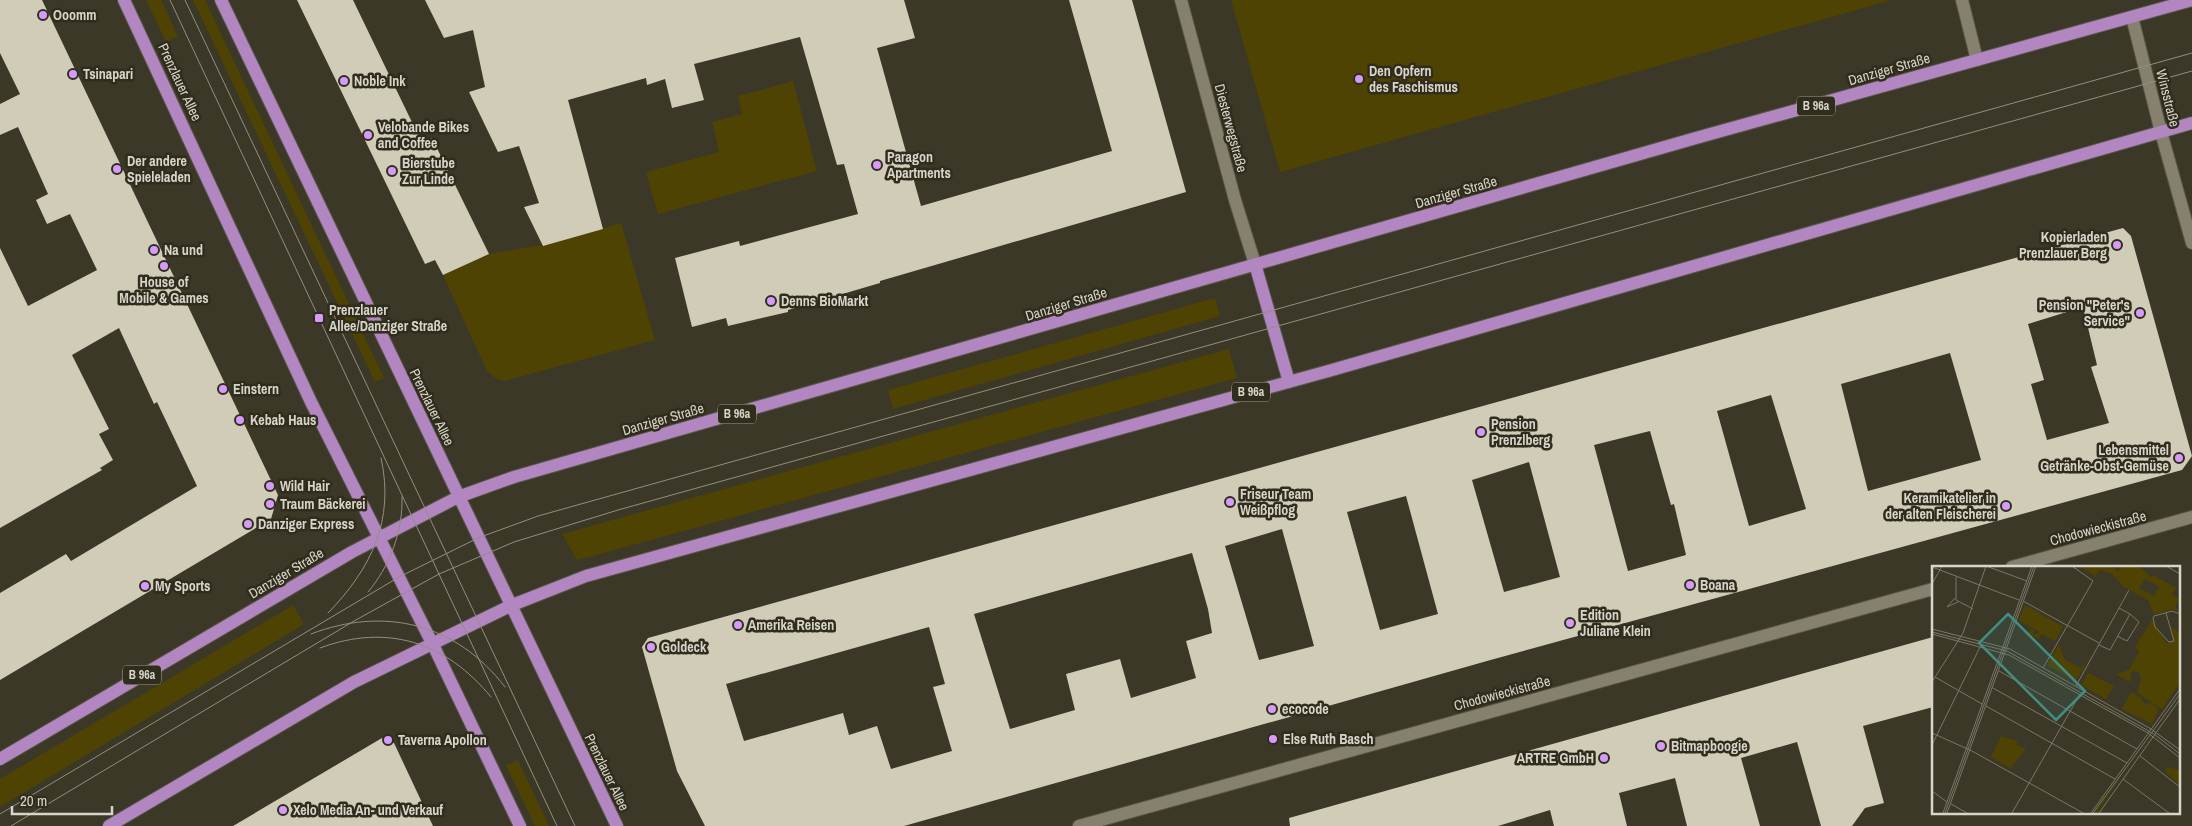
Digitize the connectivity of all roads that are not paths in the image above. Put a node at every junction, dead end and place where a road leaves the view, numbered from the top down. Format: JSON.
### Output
{"nodes":[{"id":1,"x":124,"y":0,"type":"edge"},
{"id":2,"x":221,"y":0,"type":"edge"},
{"id":3,"x":1180,"y":0,"type":"edge"},
{"id":4,"x":1962,"y":0,"type":"edge"},
{"id":5,"x":2192,"y":0,"type":"edge"},
{"id":6,"x":2132,"y":17,"type":"junction"},
{"id":7,"x":1977,"y":60,"type":"junction"},
{"id":8,"x":2192,"y":123,"type":"edge"},
{"id":9,"x":2161,"y":132,"type":"junction"},
{"id":10,"x":2192,"y":243,"type":"edge"},
{"id":11,"x":1255,"y":264,"type":"junction"},
{"id":12,"x":1289,"y":382,"type":"junction"},
{"id":13,"x":458,"y":497,"type":"junction"},
{"id":14,"x":2192,"y":517,"type":"edge"},
{"id":15,"x":379,"y":538,"type":"junction"},
{"id":16,"x":2016,"y":566,"type":"edge"},
{"id":17,"x":1932,"y":589,"type":"edge"},
{"id":18,"x":510,"y":606,"type":"junction"},
{"id":19,"x":432,"y":643,"type":"junction"},
{"id":20,"x":0,"y":759,"type":"edge"},
{"id":21,"x":110,"y":826,"type":"edge"},
{"id":22,"x":520,"y":826,"type":"edge"},
{"id":23,"x":617,"y":826,"type":"edge"},
{"id":24,"x":1079,"y":826,"type":"edge"}],
"edges":[{"from":1,"to":15,"type":"main road","name":"Prenzlauer Allee"},
{"from":2,"to":13,"type":"main road","name":"Prenzlauer Allee"},
{"from":3,"to":11,"type":"street","name":"Diesterwegstraße"},
{"from":4,"to":7,"type":"street"},
{"from":5,"to":6,"type":"main road","name":"Danziger Straße","number":"B 96a"},
{"from":6,"to":7,"type":"main road","name":"Danziger Straße","number":"B 96a"},
{"from":6,"to":9,"type":"street","name":"Winsstraße"},
{"from":7,"to":11,"type":"main road","name":"Danziger Straße","number":"B 96a"},
{"from":8,"to":9,"type":"main road","number":"B 96a"},
{"from":9,"to":10,"type":"street","name":"Winsstraße"},
{"from":9,"to":12,"type":"main road","number":"B 96a"},
{"from":11,"to":12,"type":"main road"},
{"from":11,"to":13,"type":"main road","name":"Danziger Straße","number":"B 96a"},
{"from":12,"to":18,"type":"main road","number":"B 96a"},
{"from":13,"to":15,"type":"main road","name":"Danziger Straße","number":"B 96a"},
{"from":13,"to":18,"type":"main road","name":"Prenzlauer Allee"},
{"from":14,"to":16,"type":"street","name":"Chodowieckistraße"},
{"from":15,"to":19,"type":"main road","name":"Prenzlauer Allee"},
{"from":15,"to":20,"type":"main road","name":"Danziger Straße","number":"B 96a"},
{"from":17,"to":24,"type":"street","name":"Chodowieckistraße"},
{"from":18,"to":19,"type":"main road","number":"B 96a"},
{"from":18,"to":23,"type":"main road","name":"Prenzlauer Allee"},
{"from":19,"to":21,"type":"main road","number":"B 96a"},
{"from":19,"to":22,"type":"main road","name":"Prenzlauer Allee"}]}
